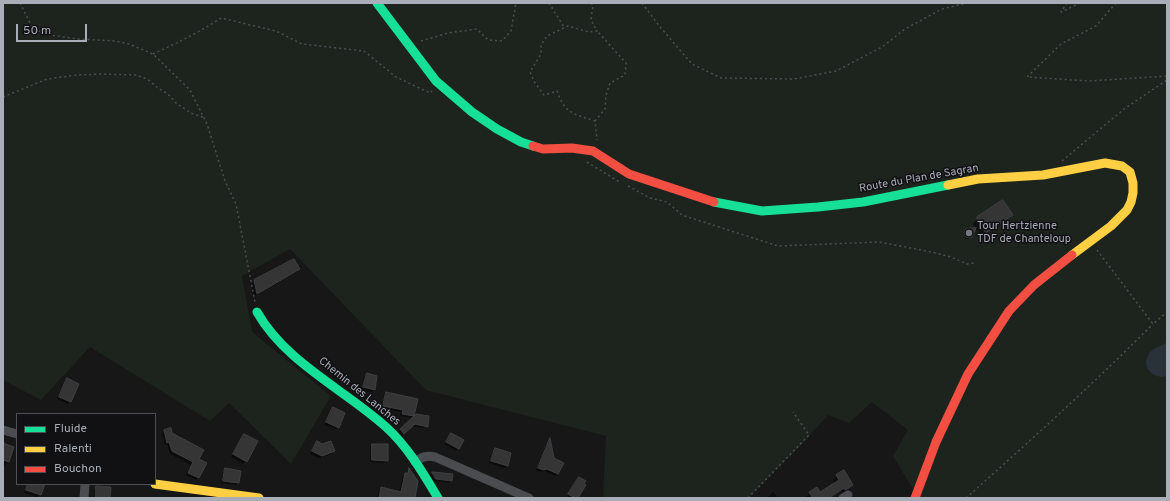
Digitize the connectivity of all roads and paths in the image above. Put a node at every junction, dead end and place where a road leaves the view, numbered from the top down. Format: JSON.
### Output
{"nodes":[{"id":1,"x":20,"y":3,"type":"edge"},
{"id":2,"x":377,"y":3,"type":"edge"},
{"id":3,"x":516,"y":3,"type":"edge"},
{"id":4,"x":549,"y":3,"type":"edge"},
{"id":5,"x":591,"y":3,"type":"edge"},
{"id":6,"x":642,"y":3,"type":"edge"},
{"id":7,"x":967,"y":3,"type":"edge"},
{"id":8,"x":1067,"y":3,"type":"edge"},
{"id":9,"x":1080,"y":3,"type":"edge"},
{"id":10,"x":1116,"y":3,"type":"edge"},
{"id":11,"x":564,"y":28,"type":"junction"},
{"id":12,"x":597,"y":31,"type":"junction"},
{"id":13,"x":411,"y":47,"type":"junction"},
{"id":14,"x":154,"y":54,"type":"junction"},
{"id":15,"x":1167,"y":76,"type":"edge"},
{"id":16,"x":1167,"y":80,"type":"edge"},
{"id":17,"x":440,"y":85,"type":"junction"},
{"id":18,"x":3,"y":97,"type":"edge"},
{"id":19,"x":205,"y":118,"type":"junction"},
{"id":20,"x":595,"y":121,"type":"junction"},
{"id":21,"x":593,"y":151,"type":"junction"},
{"id":22,"x":1059,"y":163,"type":"dead end"},
{"id":23,"x":1090,"y":241,"type":"junction"},
{"id":24,"x":257,"y":312,"type":"joint"},
{"id":25,"x":1167,"y":312,"type":"edge"},
{"id":26,"x":1153,"y":324,"type":"junction"},
{"id":27,"x":793,"y":412,"type":"dead end"},
{"id":28,"x":3,"y":430,"type":"edge"},
{"id":29,"x":16,"y":434,"type":"edge"},
{"id":30,"x":415,"y":462,"type":"junction"},
{"id":31,"x":156,"y":484,"type":"edge"},
{"id":32,"x":85,"y":485,"type":"edge"},
{"id":33,"x":84,"y":498,"type":"edge"},
{"id":34,"x":260,"y":498,"type":"edge"},
{"id":35,"x":438,"y":498,"type":"edge"},
{"id":36,"x":529,"y":498,"type":"edge"},
{"id":37,"x":748,"y":498,"type":"edge"},
{"id":38,"x":915,"y":498,"type":"edge"},
{"id":39,"x":966,"y":498,"type":"edge"}],
"edges":[{"from":1,"to":14,"type":"path"},
{"from":2,"to":13,"type":"street","name":"Route du Plan de Sagran"},
{"from":3,"to":13,"type":"path"},
{"from":4,"to":11,"type":"path"},
{"from":5,"to":12,"type":"path"},
{"from":6,"to":7,"type":"path"},
{"from":8,"to":9,"type":"path"},
{"from":10,"to":15,"type":"path"},
{"from":11,"to":12,"type":"path"},
{"from":11,"to":20,"type":"path"},
{"from":12,"to":20,"type":"path"},
{"from":13,"to":17,"type":"street","name":"Route du Plan de Sagran"},
{"from":14,"to":17,"type":"path"},
{"from":14,"to":19,"type":"path"},
{"from":16,"to":22,"type":"path"},
{"from":17,"to":21,"type":"street","name":"Route du Plan de Sagran"},
{"from":18,"to":19,"type":"path"},
{"from":19,"to":24,"type":"path"},
{"from":20,"to":21,"type":"path"},
{"from":21,"to":23,"type":"street","name":"Route du Plan de Sagran"},
{"from":23,"to":26,"type":"path"},
{"from":23,"to":38,"type":"street","name":"Route du Plan de Sagran"},
{"from":24,"to":30,"type":"street","name":"Chemin des Lanches"},
{"from":25,"to":26,"type":"path"},
{"from":26,"to":39,"type":"path"},
{"from":27,"to":37,"type":"path"},
{"from":28,"to":29,"type":"street"},
{"from":30,"to":35,"type":"street","name":"Chemin des Lanches"},
{"from":30,"to":36,"type":"street"},
{"from":31,"to":34,"type":"street"},
{"from":32,"to":33,"type":"street"}]}
